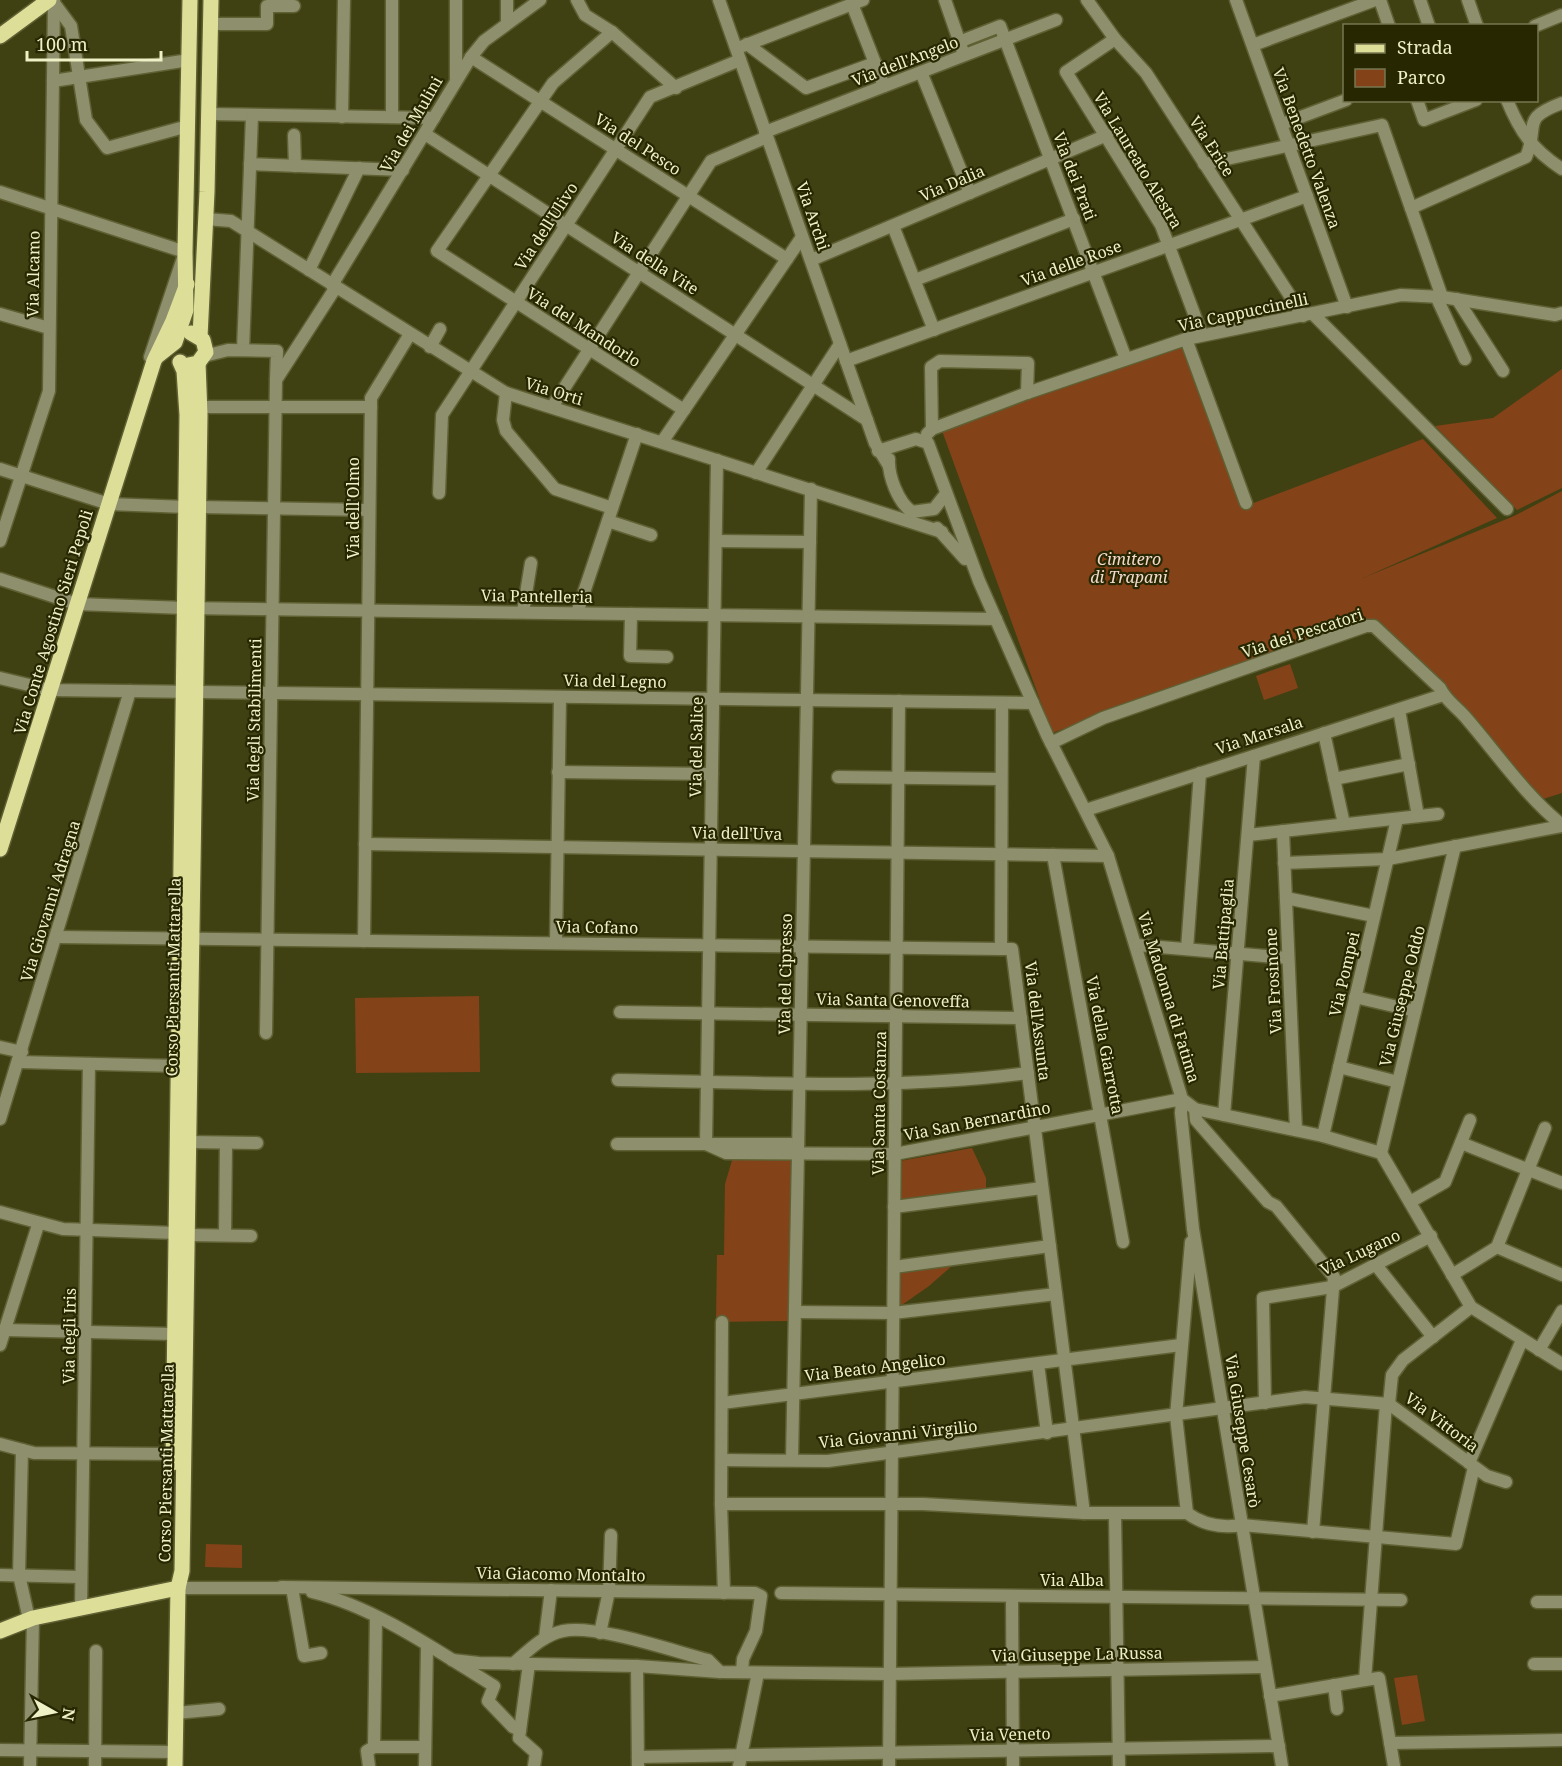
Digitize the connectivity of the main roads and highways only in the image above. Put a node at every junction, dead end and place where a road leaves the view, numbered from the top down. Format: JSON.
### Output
{"nodes":[{"id":1,"x":189,"y":0,"type":"edge"},
{"id":2,"x":211,"y":0,"type":"edge"},
{"id":3,"x":52,"y":1,"type":"edge"},
{"id":4,"x":0,"y":36,"type":"edge"},
{"id":5,"x":187,"y":284,"type":"junction"},
{"id":6,"x":200,"y":337,"type":"junction"},
{"id":7,"x":176,"y":340,"type":"junction"},
{"id":8,"x":206,"y":357,"type":"junction"},
{"id":9,"x":179,"y":361,"type":"junction"},
{"id":10,"x":153,"y":364,"type":"junction"},
{"id":11,"x":200,"y":411,"type":"junction"},
{"id":12,"x":0,"y":849,"type":"edge"},
{"id":13,"x":186,"y":938,"type":"junction"},
{"id":14,"x":182,"y":1234,"type":"junction"},
{"id":15,"x":179,"y":1417,"type":"junction"},
{"id":16,"x":178,"y":1588,"type":"junction"},
{"id":17,"x":0,"y":1631,"type":"edge"},
{"id":18,"x":175,"y":1759,"type":"edge"}],
"edges":[{"from":1,"to":5,"type":"main road"},
{"from":2,"to":6,"type":"main road"},
{"from":3,"to":4,"type":"main road"},
{"from":5,"to":7,"type":"main road"},
{"from":5,"to":10,"type":"main road","name":"Via Conte Agostino Sieri Pepoli"},
{"from":6,"to":7,"type":"main road"},
{"from":6,"to":8,"type":"main road"},
{"from":7,"to":9,"type":"main road"},
{"from":7,"to":10,"type":"main road"},
{"from":8,"to":9,"type":"main road"},
{"from":8,"to":11,"type":"main road"},
{"from":9,"to":10,"type":"main road"},
{"from":9,"to":11,"type":"main road"},
{"from":10,"to":12,"type":"main road","name":"Via Conte Agostino Sieri Pepoli"},
{"from":11,"to":13,"type":"main road","name":"Corso Piersanti Mattarella"},
{"from":13,"to":14,"type":"main road","name":"Corso Piersanti Mattarella"},
{"from":13,"to":14,"type":"main road","name":"Corso Piersanti Mattarella"},
{"from":14,"to":15,"type":"main road","name":"Corso Piersanti Mattarella"},
{"from":14,"to":15,"type":"main road","name":"Corso Piersanti Mattarella"},
{"from":15,"to":16,"type":"main road","name":"Corso Piersanti Mattarella"},
{"from":15,"to":16,"type":"main road","name":"Corso Piersanti Mattarella"},
{"from":16,"to":17,"type":"main road"},
{"from":16,"to":18,"type":"main road"}]}
